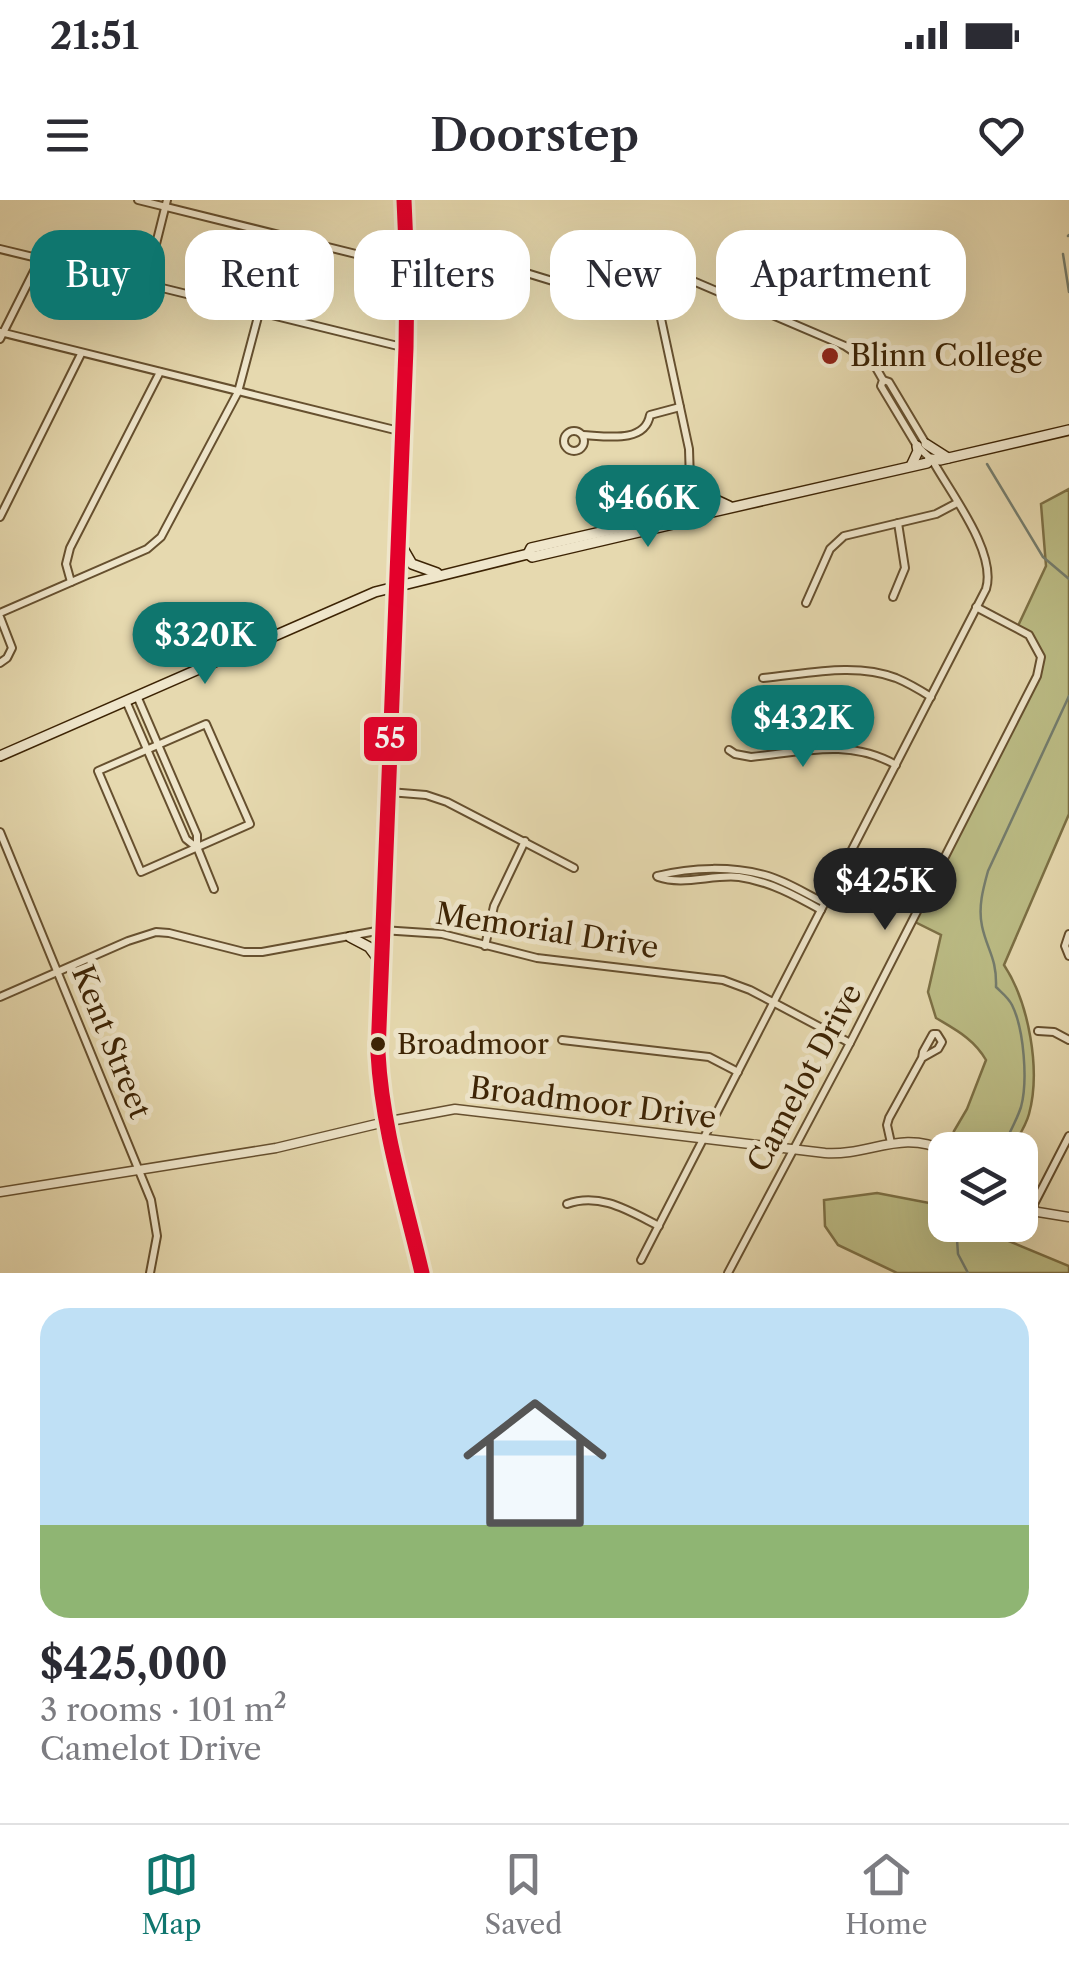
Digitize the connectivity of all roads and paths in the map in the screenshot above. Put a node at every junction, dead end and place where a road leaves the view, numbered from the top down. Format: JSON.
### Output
{"nodes":[{"id":1,"x":138,"y":200,"type":"edge"},
{"id":2,"x":404,"y":200,"type":"edge"},
{"id":3,"x":166,"y":203,"type":"edge"},
{"id":4,"x":405,"y":224,"type":"junction"},
{"id":5,"x":159,"y":230,"type":"edge"},
{"id":6,"x":405,"y":230,"type":"edge"},
{"id":7,"x":408,"y":230,"type":"edge"},
{"id":8,"x":0,"y":249,"type":"edge"},
{"id":9,"x":354,"y":253,"type":"edge"},
{"id":10,"x":30,"y":256,"type":"edge"},
{"id":11,"x":30,"y":278,"type":"edge"},
{"id":12,"x":696,"y":282,"type":"edge"},
{"id":13,"x":257,"y":320,"type":"edge"},
{"id":14,"x":288,"y":320,"type":"edge"},
{"id":15,"x":406,"y":320,"type":"edge"},
{"id":16,"x":409,"y":320,"type":"edge"},
{"id":17,"x":661,"y":320,"type":"edge"},
{"id":18,"x":406,"y":328,"type":"junction"},
{"id":19,"x":1,"y":335,"type":"edge"},
{"id":20,"x":406,"y":348,"type":"junction"},
{"id":21,"x":81,"y":354,"type":"junction"},
{"id":22,"x":160,"y":372,"type":"junction"},
{"id":23,"x":238,"y":392,"type":"junction"},
{"id":24,"x":680,"y":406,"type":"junction"},
{"id":25,"x":1069,"y":430,"type":"edge"},
{"id":26,"x":403,"y":432,"type":"junction"},
{"id":27,"x":582,"y":435,"type":"dead end"},
{"id":28,"x":921,"y":445,"type":"junction"},
{"id":29,"x":936,"y":461,"type":"junction"},
{"id":30,"x":912,"y":466,"type":"junction"},
{"id":31,"x":690,"y":476,"type":"junction"},
{"id":32,"x":957,"y":504,"type":"junction"},
{"id":33,"x":732,"y":507,"type":"junction"},
{"id":34,"x":695,"y":516,"type":"junction"},
{"id":35,"x":0,"y":517,"type":"edge"},
{"id":36,"x":898,"y":523,"type":"junction"},
{"id":37,"x":400,"y":543,"type":"junction"},
{"id":38,"x":440,"y":574,"type":"junction"},
{"id":39,"x":71,"y":582,"type":"junction"},
{"id":40,"x":398,"y":585,"type":"junction"},
{"id":41,"x":892,"y":597,"type":"dead end"},
{"id":42,"x":806,"y":603,"type":"dead end"},
{"id":43,"x":976,"y":607,"type":"junction"},
{"id":44,"x":0,"y":615,"type":"edge"},
{"id":45,"x":0,"y":663,"type":"edge"},
{"id":46,"x":763,"y":678,"type":"dead end"},
{"id":47,"x":137,"y":696,"type":"junction"},
{"id":48,"x":931,"y":696,"type":"junction"},
{"id":49,"x":126,"y":700,"type":"junction"},
{"id":50,"x":158,"y":745,"type":"junction"},
{"id":51,"x":147,"y":750,"type":"junction"},
{"id":52,"x":729,"y":750,"type":"dead end"},
{"id":53,"x":0,"y":756,"type":"edge"},
{"id":54,"x":896,"y":765,"type":"junction"},
{"id":55,"x":389,"y":792,"type":"junction"},
{"id":56,"x":0,"y":832,"type":"edge"},
{"id":57,"x":525,"y":842,"type":"junction"},
{"id":58,"x":197,"y":847,"type":"junction"},
{"id":59,"x":574,"y":868,"type":"dead end"},
{"id":60,"x":727,"y":874,"type":"junction"},
{"id":61,"x":214,"y":889,"type":"dead end"},
{"id":62,"x":823,"y":907,"type":"junction"},
{"id":63,"x":382,"y":930,"type":"junction"},
{"id":64,"x":1069,"y":934,"type":"edge"},
{"id":65,"x":350,"y":937,"type":"junction"},
{"id":66,"x":485,"y":946,"type":"junction"},
{"id":67,"x":1069,"y":956,"type":"edge"},
{"id":68,"x":381,"y":963,"type":"junction"},
{"id":69,"x":58,"y":972,"type":"junction"},
{"id":70,"x":0,"y":997,"type":"edge"},
{"id":71,"x":774,"y":1002,"type":"junction"},
{"id":72,"x":1038,"y":1031,"type":"dead end"},
{"id":73,"x":562,"y":1040,"type":"dead end"},
{"id":74,"x":1069,"y":1040,"type":"edge"},
{"id":75,"x":850,"y":1043,"type":"junction"},
{"id":76,"x":922,"y":1058,"type":"dead end"},
{"id":77,"x":738,"y":1072,"type":"junction"},
{"id":78,"x":386,"y":1122,"type":"junction"},
{"id":79,"x":1069,"y":1136,"type":"edge"},
{"id":80,"x":704,"y":1138,"type":"junction"},
{"id":81,"x":891,"y":1143,"type":"junction"},
{"id":82,"x":928,"y":1145,"type":"edge"},
{"id":83,"x":794,"y":1149,"type":"junction"},
{"id":84,"x":139,"y":1170,"type":"junction"},
{"id":85,"x":0,"y":1192,"type":"edge"},
{"id":86,"x":1038,"y":1198,"type":"edge"},
{"id":87,"x":566,"y":1204,"type":"dead end"},
{"id":88,"x":1038,"y":1212,"type":"edge"},
{"id":89,"x":1069,"y":1218,"type":"edge"},
{"id":90,"x":659,"y":1226,"type":"junction"},
{"id":91,"x":641,"y":1260,"type":"dead end"},
{"id":92,"x":150,"y":1273,"type":"edge"},
{"id":93,"x":422,"y":1273,"type":"edge"},
{"id":94,"x":728,"y":1273,"type":"edge"}],
"edges":[{"from":1,"to":3,"type":"street"},
{"from":2,"to":4,"type":"main road"},
{"from":3,"to":5,"type":"street"},
{"from":3,"to":9,"type":"street"},
{"from":4,"to":6,"type":"main road"},
{"from":4,"to":7,"type":"main road"},
{"from":8,"to":10,"type":"street"},
{"from":11,"to":19,"type":"street"},
{"from":12,"to":28,"type":"street"},
{"from":13,"to":23,"type":"street"},
{"from":14,"to":20,"type":"street"},
{"from":15,"to":18,"type":"main road"},
{"from":16,"to":18,"type":"main road"},
{"from":17,"to":24,"type":"street"},
{"from":18,"to":20,"type":"main road"},
{"from":19,"to":21,"type":"street"},
{"from":20,"to":26,"type":"main road"},
{"from":21,"to":22,"type":"street"},
{"from":21,"to":35,"type":"street"},
{"from":22,"to":23,"type":"street"},
{"from":22,"to":39,"type":"street"},
{"from":23,"to":26,"type":"street"},
{"from":23,"to":39,"type":"street"},
{"from":24,"to":27,"type":"street"},
{"from":24,"to":31,"type":"street"},
{"from":25,"to":29,"type":"main road"},
{"from":26,"to":37,"type":"main road"},
{"from":28,"to":29,"type":"main road"},
{"from":28,"to":29,"type":"street"},
{"from":28,"to":30,"type":"main road"},
{"from":29,"to":30,"type":"main road"},
{"from":29,"to":32,"type":"street"},
{"from":30,"to":33,"type":"main road"},
{"from":31,"to":33,"type":"main road"},
{"from":31,"to":34,"type":"street"},
{"from":32,"to":36,"type":"street"},
{"from":32,"to":43,"type":"street"},
{"from":33,"to":34,"type":"main road"},
{"from":34,"to":38,"type":"main road"},
{"from":36,"to":41,"type":"street"},
{"from":36,"to":42,"type":"street"},
{"from":37,"to":38,"type":"main road"},
{"from":37,"to":40,"type":"main road"},
{"from":38,"to":40,"type":"main road"},
{"from":39,"to":44,"type":"street"},
{"from":40,"to":47,"type":"main road"},
{"from":40,"to":55,"type":"main road"},
{"from":43,"to":48,"type":"street"},
{"from":43,"to":75,"type":"street","name":"Camelot Drive"},
{"from":44,"to":45,"type":"street"},
{"from":46,"to":48,"type":"street"},
{"from":47,"to":49,"type":"main road"},
{"from":47,"to":50,"type":"street"},
{"from":48,"to":54,"type":"street"},
{"from":49,"to":51,"type":"street"},
{"from":49,"to":53,"type":"main road"},
{"from":50,"to":51,"type":"street"},
{"from":50,"to":58,"type":"street"},
{"from":50,"to":58,"type":"street"},
{"from":51,"to":58,"type":"street"},
{"from":51,"to":58,"type":"street"},
{"from":52,"to":54,"type":"street"},
{"from":54,"to":62,"type":"street"},
{"from":55,"to":57,"type":"street"},
{"from":55,"to":63,"type":"main road"},
{"from":56,"to":69,"type":"street","name":"Kent Street"},
{"from":57,"to":59,"type":"street"},
{"from":57,"to":66,"type":"street"},
{"from":58,"to":61,"type":"street"},
{"from":60,"to":60,"type":"street"},
{"from":60,"to":62,"type":"street"},
{"from":62,"to":71,"type":"street"},
{"from":63,"to":65,"type":"street","name":"Memorial Drive"},
{"from":63,"to":66,"type":"street","name":"Memorial Drive"},
{"from":63,"to":68,"type":"main road"},
{"from":64,"to":67,"type":"street"},
{"from":65,"to":68,"type":"main road"},
{"from":65,"to":69,"type":"street","name":"Memorial Drive"},
{"from":66,"to":71,"type":"street","name":"Memorial Drive"},
{"from":68,"to":78,"type":"main road"},
{"from":69,"to":70,"type":"street","name":"Memorial Drive"},
{"from":69,"to":84,"type":"street","name":"Kent Street"},
{"from":71,"to":75,"type":"street","name":"Memorial Drive"},
{"from":71,"to":77,"type":"street"},
{"from":72,"to":74,"type":"street"},
{"from":73,"to":77,"type":"street"},
{"from":75,"to":83,"type":"street","name":"Camelot Drive"},
{"from":76,"to":81,"type":"street"},
{"from":77,"to":80,"type":"street"},
{"from":78,"to":80,"type":"street","name":"Broadmoor Drive"},
{"from":78,"to":84,"type":"street","name":"Broadmoor Drive"},
{"from":78,"to":93,"type":"main road"},
{"from":79,"to":86,"type":"street"},
{"from":80,"to":83,"type":"street","name":"Broadmoor Drive"},
{"from":80,"to":90,"type":"street"},
{"from":81,"to":82,"type":"street","name":"Broadmoor Drive"},
{"from":81,"to":83,"type":"street","name":"Broadmoor Drive"},
{"from":83,"to":94,"type":"street","name":"Camelot Drive"},
{"from":84,"to":85,"type":"street","name":"Broadmoor Drive"},
{"from":84,"to":92,"type":"street","name":"Kent Street"},
{"from":87,"to":90,"type":"street"},
{"from":88,"to":89,"type":"street"},
{"from":90,"to":91,"type":"street"}]}
